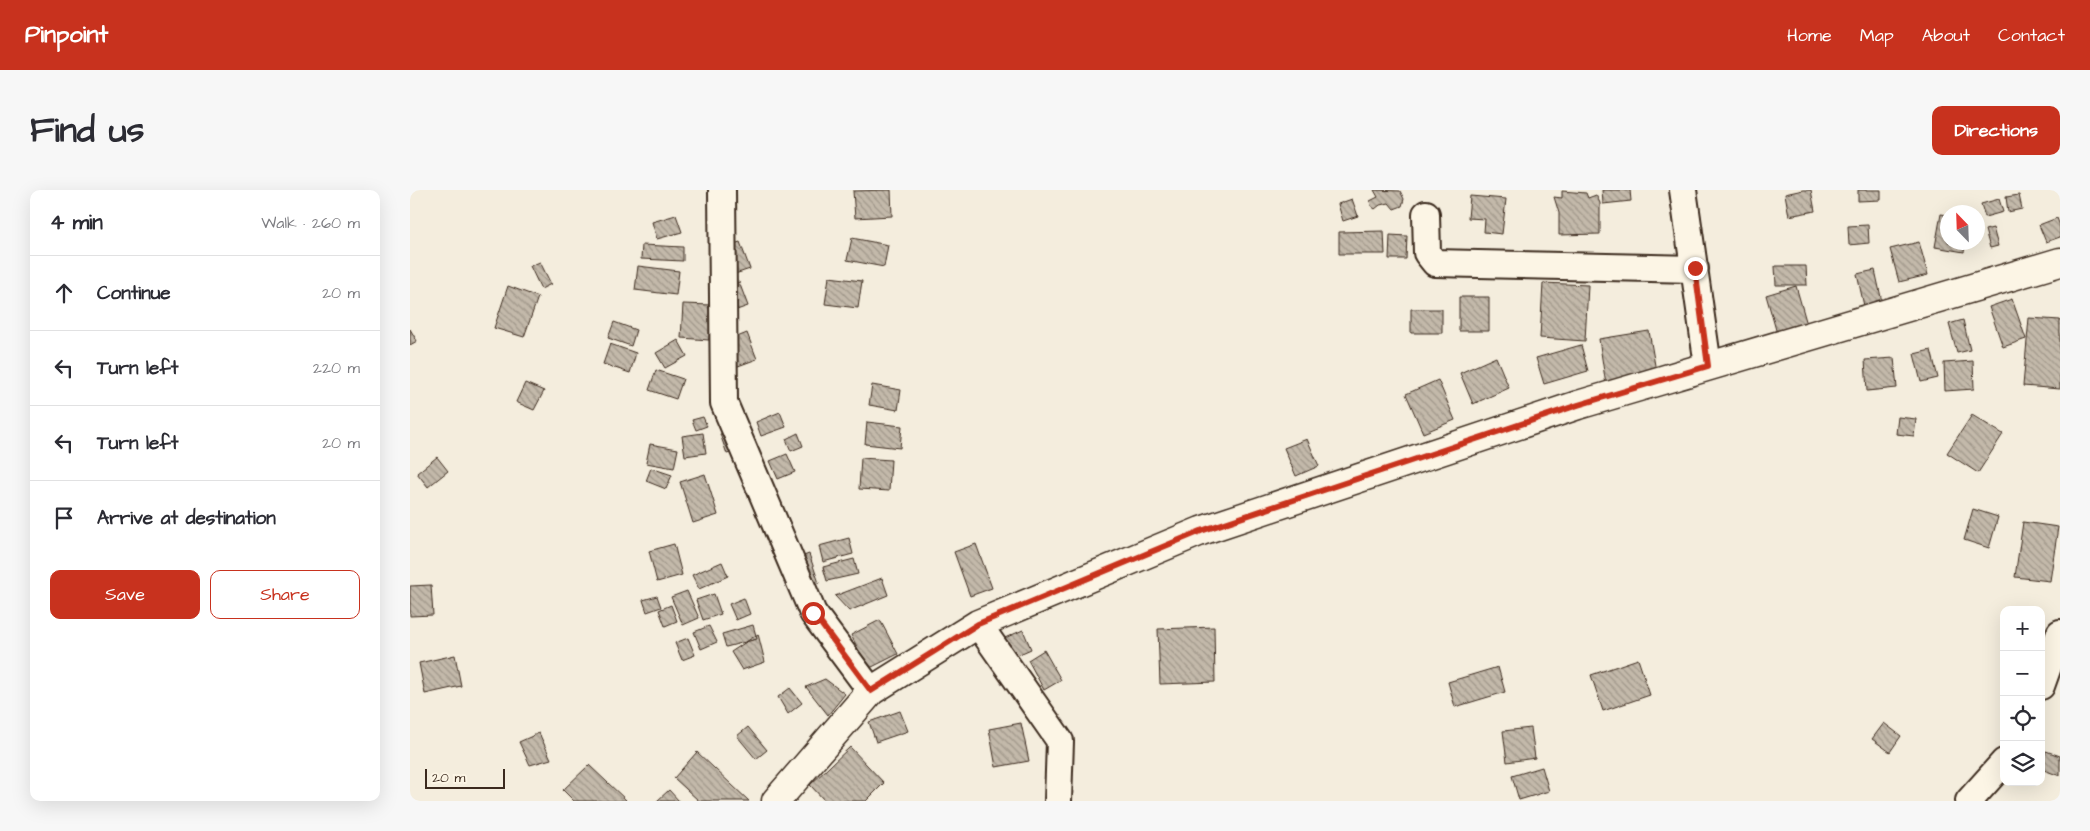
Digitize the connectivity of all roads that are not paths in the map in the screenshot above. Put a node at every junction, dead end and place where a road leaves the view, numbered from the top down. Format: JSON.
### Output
{"nodes":[{"id":1,"x":722,"y":190,"type":"edge"},
{"id":2,"x":1683,"y":190,"type":"edge"},
{"id":3,"x":1426,"y":214,"type":"dead end"},
{"id":4,"x":2060,"y":262,"type":"edge"},
{"id":5,"x":1695,"y":268,"type":"junction"},
{"id":6,"x":1708,"y":366,"type":"junction"},
{"id":7,"x":978,"y":624,"type":"junction"},
{"id":8,"x":2060,"y":633,"type":"edge"},
{"id":9,"x":2045,"y":675,"type":"edge"},
{"id":10,"x":871,"y":691,"type":"junction"},
{"id":11,"x":2000,"y":766,"type":"edge"},
{"id":12,"x":776,"y":801,"type":"edge"},
{"id":13,"x":1058,"y":801,"type":"edge"},
{"id":14,"x":1969,"y":801,"type":"edge"}],
"edges":[{"from":1,"to":10,"type":"street"},
{"from":2,"to":5,"type":"street"},
{"from":3,"to":5,"type":"street"},
{"from":4,"to":6,"type":"street"},
{"from":5,"to":6,"type":"street"},
{"from":6,"to":7,"type":"street"},
{"from":7,"to":10,"type":"street"},
{"from":7,"to":13,"type":"street"},
{"from":8,"to":9,"type":"street"},
{"from":10,"to":12,"type":"street"},
{"from":11,"to":14,"type":"street"}]}
